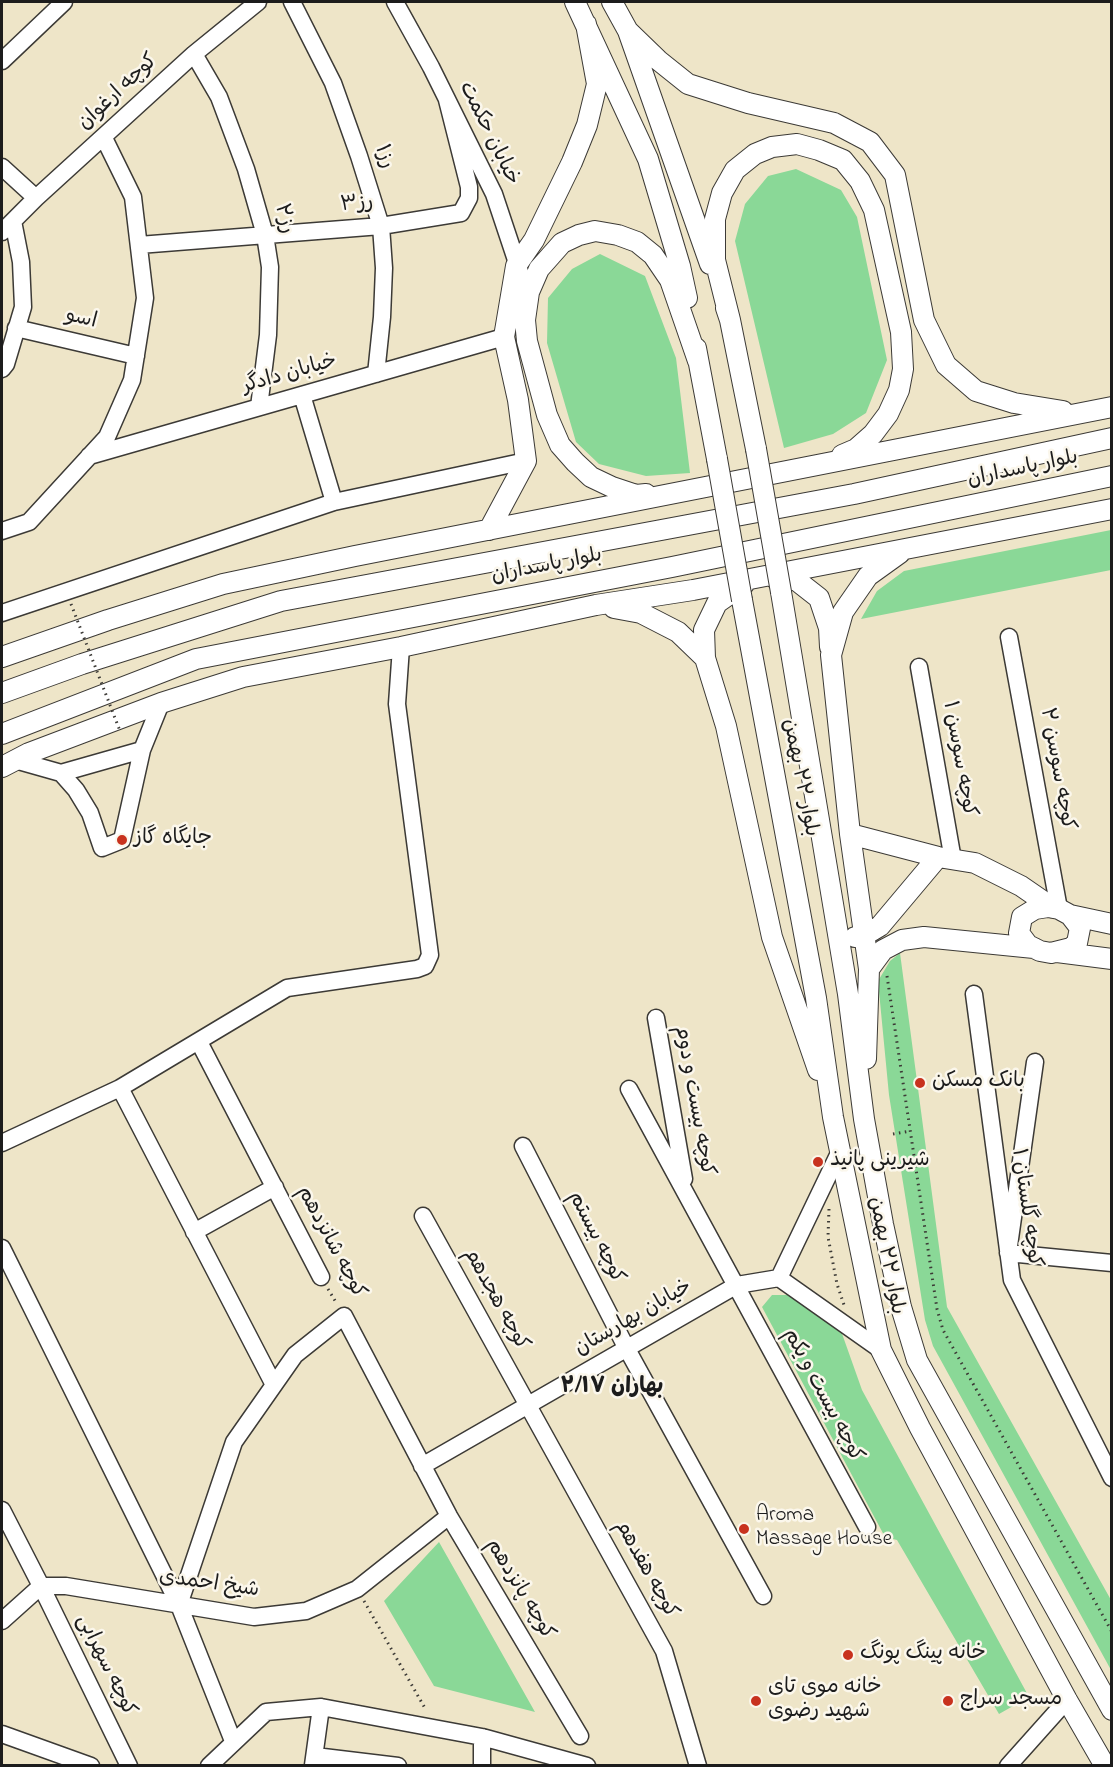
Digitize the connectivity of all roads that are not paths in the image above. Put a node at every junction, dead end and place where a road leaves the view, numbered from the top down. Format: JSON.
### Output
{"nodes":[{"id":1,"x":64,"y":2,"type":"edge"},
{"id":2,"x":258,"y":2,"type":"edge"},
{"id":3,"x":292,"y":2,"type":"edge"},
{"id":4,"x":394,"y":2,"type":"edge"},
{"id":5,"x":575,"y":2,"type":"edge"},
{"id":6,"x":612,"y":2,"type":"edge"},
{"id":7,"x":586,"y":24,"type":"junction"},
{"id":8,"x":628,"y":31,"type":"junction"},
{"id":9,"x":194,"y":54,"type":"junction"},
{"id":10,"x":2,"y":61,"type":"edge"},
{"id":11,"x":447,"y":100,"type":"junction"},
{"id":12,"x":104,"y":138,"type":"junction"},
{"id":13,"x":2,"y":167,"type":"edge"},
{"id":14,"x":36,"y":198,"type":"junction"},
{"id":15,"x":381,"y":226,"type":"junction"},
{"id":16,"x":7,"y":227,"type":"edge"},
{"id":17,"x":265,"y":235,"type":"junction"},
{"id":18,"x":139,"y":245,"type":"junction"},
{"id":19,"x":516,"y":266,"type":"junction"},
{"id":20,"x":529,"y":292,"type":"junction"},
{"id":21,"x":730,"y":320,"type":"junction"},
{"id":22,"x":16,"y":328,"type":"junction"},
{"id":23,"x":504,"y":337,"type":"junction"},
{"id":24,"x":136,"y":356,"type":"junction"},
{"id":25,"x":698,"y":361,"type":"junction"},
{"id":26,"x":2,"y":369,"type":"edge"},
{"id":27,"x":376,"y":374,"type":"junction"},
{"id":28,"x":302,"y":395,"type":"junction"},
{"id":29,"x":259,"y":407,"type":"junction"},
{"id":30,"x":1112,"y":407,"type":"edge"},
{"id":31,"x":1077,"y":413,"type":"junction"},
{"id":32,"x":1112,"y":438,"type":"edge"},
{"id":33,"x":89,"y":457,"type":"junction"},
{"id":34,"x":526,"y":461,"type":"junction"},
{"id":35,"x":824,"y":463,"type":"junction"},
{"id":36,"x":1112,"y":476,"type":"edge"},
{"id":37,"x":675,"y":493,"type":"junction"},
{"id":38,"x":334,"y":501,"type":"junction"},
{"id":39,"x":1112,"y":509,"type":"edge"},
{"id":40,"x":489,"y":530,"type":"junction"},
{"id":41,"x":2,"y":531,"type":"edge"},
{"id":42,"x":906,"y":549,"type":"junction"},
{"id":43,"x":223,"y":584,"type":"junction"},
{"id":44,"x":281,"y":601,"type":"junction"},
{"id":45,"x":596,"y":605,"type":"junction"},
{"id":46,"x":2,"y":613,"type":"edge"},
{"id":47,"x":1009,"y":637,"type":"dead end"},
{"id":48,"x":401,"y":647,"type":"junction"},
{"id":49,"x":831,"y":655,"type":"junction"},
{"id":50,"x":2,"y":657,"type":"edge"},
{"id":51,"x":705,"y":658,"type":"junction"},
{"id":52,"x":919,"y":666,"type":"dead end"},
{"id":53,"x":2,"y":693,"type":"edge"},
{"id":54,"x":161,"y":703,"type":"junction"},
{"id":55,"x":2,"y":734,"type":"edge"},
{"id":56,"x":142,"y":750,"type":"junction"},
{"id":57,"x":8,"y":763,"type":"edge"},
{"id":58,"x":61,"y":773,"type":"junction"},
{"id":59,"x":850,"y":834,"type":"junction"},
{"id":60,"x":945,"y":859,"type":"junction"},
{"id":61,"x":1061,"y":911,"type":"junction"},
{"id":62,"x":1112,"y":924,"type":"edge"},
{"id":63,"x":836,"y":929,"type":"junction"},
{"id":64,"x":866,"y":935,"type":"junction"},
{"id":65,"x":1034,"y":948,"type":"junction"},
{"id":66,"x":1057,"y":952,"type":"junction"},
{"id":67,"x":1112,"y":959,"type":"edge"},
{"id":68,"x":877,"y":967,"type":"junction"},
{"id":69,"x":974,"y":994,"type":"dead end"},
{"id":70,"x":656,"y":1018,"type":"dead end"},
{"id":71,"x":199,"y":1042,"type":"junction"},
{"id":72,"x":1035,"y":1062,"type":"dead end"},
{"id":73,"x":120,"y":1088,"type":"junction"},
{"id":74,"x":629,"y":1089,"type":"dead end"},
{"id":75,"x":833,"y":1117,"type":"junction"},
{"id":76,"x":864,"y":1119,"type":"junction"},
{"id":77,"x":2,"y":1143,"type":"edge"},
{"id":78,"x":523,"y":1146,"type":"dead end"},
{"id":79,"x":840,"y":1151,"type":"junction"},
{"id":80,"x":275,"y":1187,"type":"junction"},
{"id":81,"x":686,"y":1192,"type":"junction"},
{"id":82,"x":423,"y":1216,"type":"dead end"},
{"id":83,"x":194,"y":1232,"type":"junction"},
{"id":84,"x":2,"y":1248,"type":"edge"},
{"id":85,"x":1008,"y":1252,"type":"junction"},
{"id":86,"x":1112,"y":1263,"type":"edge"},
{"id":87,"x":321,"y":1277,"type":"road end"},
{"id":88,"x":779,"y":1278,"type":"junction"},
{"id":89,"x":737,"y":1286,"type":"junction"},
{"id":90,"x":627,"y":1349,"type":"junction"},
{"id":91,"x":880,"y":1350,"type":"junction"},
{"id":92,"x":274,"y":1385,"type":"junction"},
{"id":93,"x":528,"y":1405,"type":"junction"},
{"id":94,"x":422,"y":1466,"type":"junction"},
{"id":95,"x":1112,"y":1478,"type":"edge"},
{"id":96,"x":2,"y":1510,"type":"edge"},
{"id":97,"x":449,"y":1516,"type":"junction"},
{"id":98,"x":867,"y":1527,"type":"dead end"},
{"id":99,"x":9,"y":1541,"type":"edge"},
{"id":100,"x":41,"y":1586,"type":"junction"},
{"id":101,"x":763,"y":1596,"type":"dead end"},
{"id":102,"x":179,"y":1605,"type":"junction"},
{"id":103,"x":2,"y":1621,"type":"edge"},
{"id":104,"x":1067,"y":1700,"type":"junction"},
{"id":105,"x":1110,"y":1705,"type":"edge"},
{"id":106,"x":321,"y":1707,"type":"junction"},
{"id":107,"x":2,"y":1734,"type":"edge"},
{"id":108,"x":580,"y":1736,"type":"dead end"},
{"id":109,"x":482,"y":1737,"type":"junction"},
{"id":110,"x":233,"y":1741,"type":"junction"},
{"id":111,"x":314,"y":1761,"type":"edge"},
{"id":112,"x":91,"y":1766,"type":"edge"},
{"id":113,"x":129,"y":1766,"type":"edge"},
{"id":114,"x":208,"y":1766,"type":"edge"},
{"id":115,"x":398,"y":1766,"type":"edge"},
{"id":116,"x":482,"y":1766,"type":"edge"},
{"id":117,"x":587,"y":1766,"type":"edge"},
{"id":118,"x":698,"y":1766,"type":"edge"},
{"id":119,"x":1008,"y":1766,"type":"edge"},
{"id":120,"x":1105,"y":1766,"type":"edge"}],
"edges":[{"from":1,"to":10,"type":"street"},
{"from":2,"to":9,"type":"street","name":"کوچه ارغوان"},
{"from":3,"to":15,"type":"street","name":"رز۱"},
{"from":4,"to":11,"type":"street","name":"خیابان حکمت"},
{"from":5,"to":7,"type":"main road"},
{"from":6,"to":8,"type":"main road"},
{"from":7,"to":19,"type":"main road"},
{"from":7,"to":25,"type":"main road"},
{"from":8,"to":21,"type":"main road"},
{"from":8,"to":31,"type":"main road"},
{"from":9,"to":12,"type":"street","name":"کوچه ارغوان"},
{"from":9,"to":17,"type":"street","name":"رز۲"},
{"from":11,"to":15,"type":"street","name":"رز۳"},
{"from":11,"to":19,"type":"street","name":"خیابان حکمت"},
{"from":12,"to":14,"type":"street","name":"کوچه ارغوان"},
{"from":12,"to":18,"type":"street"},
{"from":13,"to":14,"type":"street"},
{"from":14,"to":16,"type":"street","name":"کوچه ارغوان"},
{"from":15,"to":17,"type":"street","name":"رز۳"},
{"from":15,"to":27,"type":"street","name":"رز۱"},
{"from":16,"to":22,"type":"street"},
{"from":17,"to":18,"type":"street","name":"رز۳"},
{"from":17,"to":29,"type":"street","name":"رز۲"},
{"from":18,"to":24,"type":"street"},
{"from":19,"to":20,"type":"street","name":"خیابان حکمت"},
{"from":19,"to":23,"type":"main road"},
{"from":20,"to":25,"type":"main road"},
{"from":20,"to":37,"type":"main road"},
{"from":21,"to":35,"type":"main road"},
{"from":21,"to":63,"type":"main road","name":"بلوار ۲۲ بهمن","bridge":true},
{"from":22,"to":24,"type":"street","name":"اسو"},
{"from":22,"to":26,"type":"street"},
{"from":23,"to":27,"type":"street","name":"خیابان دادگر"},
{"from":23,"to":34,"type":"main road"},
{"from":24,"to":33,"type":"street"},
{"from":25,"to":75,"type":"main road","name":"بلوار ۲۲ بهمن","bridge":true},
{"from":27,"to":28,"type":"street","name":"خیابان دادگر"},
{"from":28,"to":29,"type":"street","name":"خیابان دادگر"},
{"from":28,"to":38,"type":"street"},
{"from":29,"to":33,"type":"street","name":"خیابان دادگر"},
{"from":30,"to":31,"type":"main road"},
{"from":31,"to":35,"type":"main road"},
{"from":32,"to":44,"type":"main road","name":"بلوار پاسداران"},
{"from":33,"to":41,"type":"street"},
{"from":34,"to":38,"type":"street"},
{"from":34,"to":40,"type":"main road"},
{"from":35,"to":37,"type":"main road"},
{"from":36,"to":55,"type":"main road","name":"بلوار پاسداران"},
{"from":37,"to":40,"type":"main road"},
{"from":38,"to":46,"type":"street"},
{"from":39,"to":42,"type":"main road"},
{"from":40,"to":43,"type":"main road"},
{"from":42,"to":45,"type":"main road"},
{"from":42,"to":49,"type":"main road"},
{"from":43,"to":44,"type":"main road"},
{"from":43,"to":50,"type":"main road"},
{"from":44,"to":53,"type":"main road","name":"بلوار پاسداران"},
{"from":45,"to":48,"type":"main road"},
{"from":45,"to":51,"type":"main road"},
{"from":47,"to":61,"type":"street","name":"کوچه سوسن ۲"},
{"from":48,"to":54,"type":"main road"},
{"from":48,"to":71,"type":"street"},
{"from":49,"to":51,"type":"main road"},
{"from":49,"to":59,"type":"main road"},
{"from":51,"to":75,"type":"main road"},
{"from":52,"to":60,"type":"street","name":"کوچه سوسن ۱"},
{"from":54,"to":56,"type":"street"},
{"from":54,"to":57,"type":"main road"},
{"from":56,"to":58,"type":"street"},
{"from":56,"to":58,"type":"street"},
{"from":57,"to":58,"type":"street"},
{"from":59,"to":60,"type":"main road"},
{"from":59,"to":64,"type":"main road"},
{"from":60,"to":61,"type":"main road"},
{"from":60,"to":64,"type":"main road"},
{"from":61,"to":62,"type":"main road"},
{"from":61,"to":65,"type":"main road"},
{"from":61,"to":66,"type":"main road"},
{"from":63,"to":64,"type":"main road"},
{"from":63,"to":76,"type":"main road","name":"بلوار ۲۲ بهمن"},
{"from":64,"to":68,"type":"main road"},
{"from":65,"to":66,"type":"main road"},
{"from":65,"to":68,"type":"main road"},
{"from":66,"to":67,"type":"main road"},
{"from":68,"to":76,"type":"main road"},
{"from":69,"to":85,"type":"street","name":"کوچه گلستان ۱"},
{"from":70,"to":81,"type":"street","name":"کوچه بیست و دوم"},
{"from":71,"to":73,"type":"street"},
{"from":71,"to":80,"type":"street","name":"کوچه شانزدهم"},
{"from":72,"to":85,"type":"street"},
{"from":73,"to":77,"type":"street"},
{"from":73,"to":83,"type":"street"},
{"from":74,"to":81,"type":"street","name":"کوچه بیست و دوم"},
{"from":75,"to":79,"type":"main road","name":"بلوار ۲۲ بهمن"},
{"from":76,"to":105,"type":"main road","name":"بلوار ۲۲ بهمن"},
{"from":78,"to":90,"type":"street","name":"کوچه بیستم"},
{"from":79,"to":88,"type":"street"},
{"from":79,"to":91,"type":"main road","name":"بلوار ۲۲ بهمن"},
{"from":80,"to":83,"type":"street"},
{"from":80,"to":87,"type":"street","name":"کوچه شانزدهم"},
{"from":81,"to":89,"type":"street","name":"کوچه بیست و دوم"},
{"from":82,"to":93,"type":"street","name":"کوچه هجدهم"},
{"from":83,"to":92,"type":"street"},
{"from":84,"to":102,"type":"street"},
{"from":85,"to":86,"type":"street"},
{"from":85,"to":95,"type":"street","name":"کوچه گلستان ۱"},
{"from":88,"to":89,"type":"street","name":"خیابان بهارستان"},
{"from":88,"to":91,"type":"street"},
{"from":89,"to":90,"type":"street","name":"خیابان بهارستان"},
{"from":89,"to":98,"type":"street","name":"کوچه بیست و یکم"},
{"from":90,"to":93,"type":"street","name":"خیابان بهارستان"},
{"from":90,"to":101,"type":"street","name":"کوچه بیستم"},
{"from":91,"to":104,"type":"main road","name":"بلوار ۲۲ بهمن"},
{"from":92,"to":94,"type":"street","name":"کوچه شانزدهم"},
{"from":92,"to":102,"type":"street"},
{"from":93,"to":94,"type":"street","name":"خیابان بهارستان"},
{"from":93,"to":118,"type":"street","name":"کوچه هفدهم"},
{"from":94,"to":97,"type":"street","name":"کوچه پانزدهم"},
{"from":96,"to":99,"type":"street","name":"کوچه سهرابی"},
{"from":97,"to":102,"type":"street","name":"شیخ احمدی"},
{"from":97,"to":108,"type":"street","name":"کوچه پانزدهم"},
{"from":99,"to":100,"type":"street","name":"کوچه سهرابی"},
{"from":100,"to":102,"type":"street","name":"شیخ احمدی"},
{"from":100,"to":103,"type":"street"},
{"from":100,"to":113,"type":"street","name":"کوچه سهرابی"},
{"from":102,"to":110,"type":"street"},
{"from":104,"to":119,"type":"street"},
{"from":104,"to":120,"type":"main road","name":"بلوار ۲۲ بهمن"},
{"from":106,"to":109,"type":"street"},
{"from":106,"to":110,"type":"street"},
{"from":106,"to":111,"type":"street"},
{"from":107,"to":112,"type":"street"},
{"from":109,"to":116,"type":"street"},
{"from":109,"to":117,"type":"street"},
{"from":110,"to":114,"type":"street"},
{"from":111,"to":115,"type":"street"}]}
